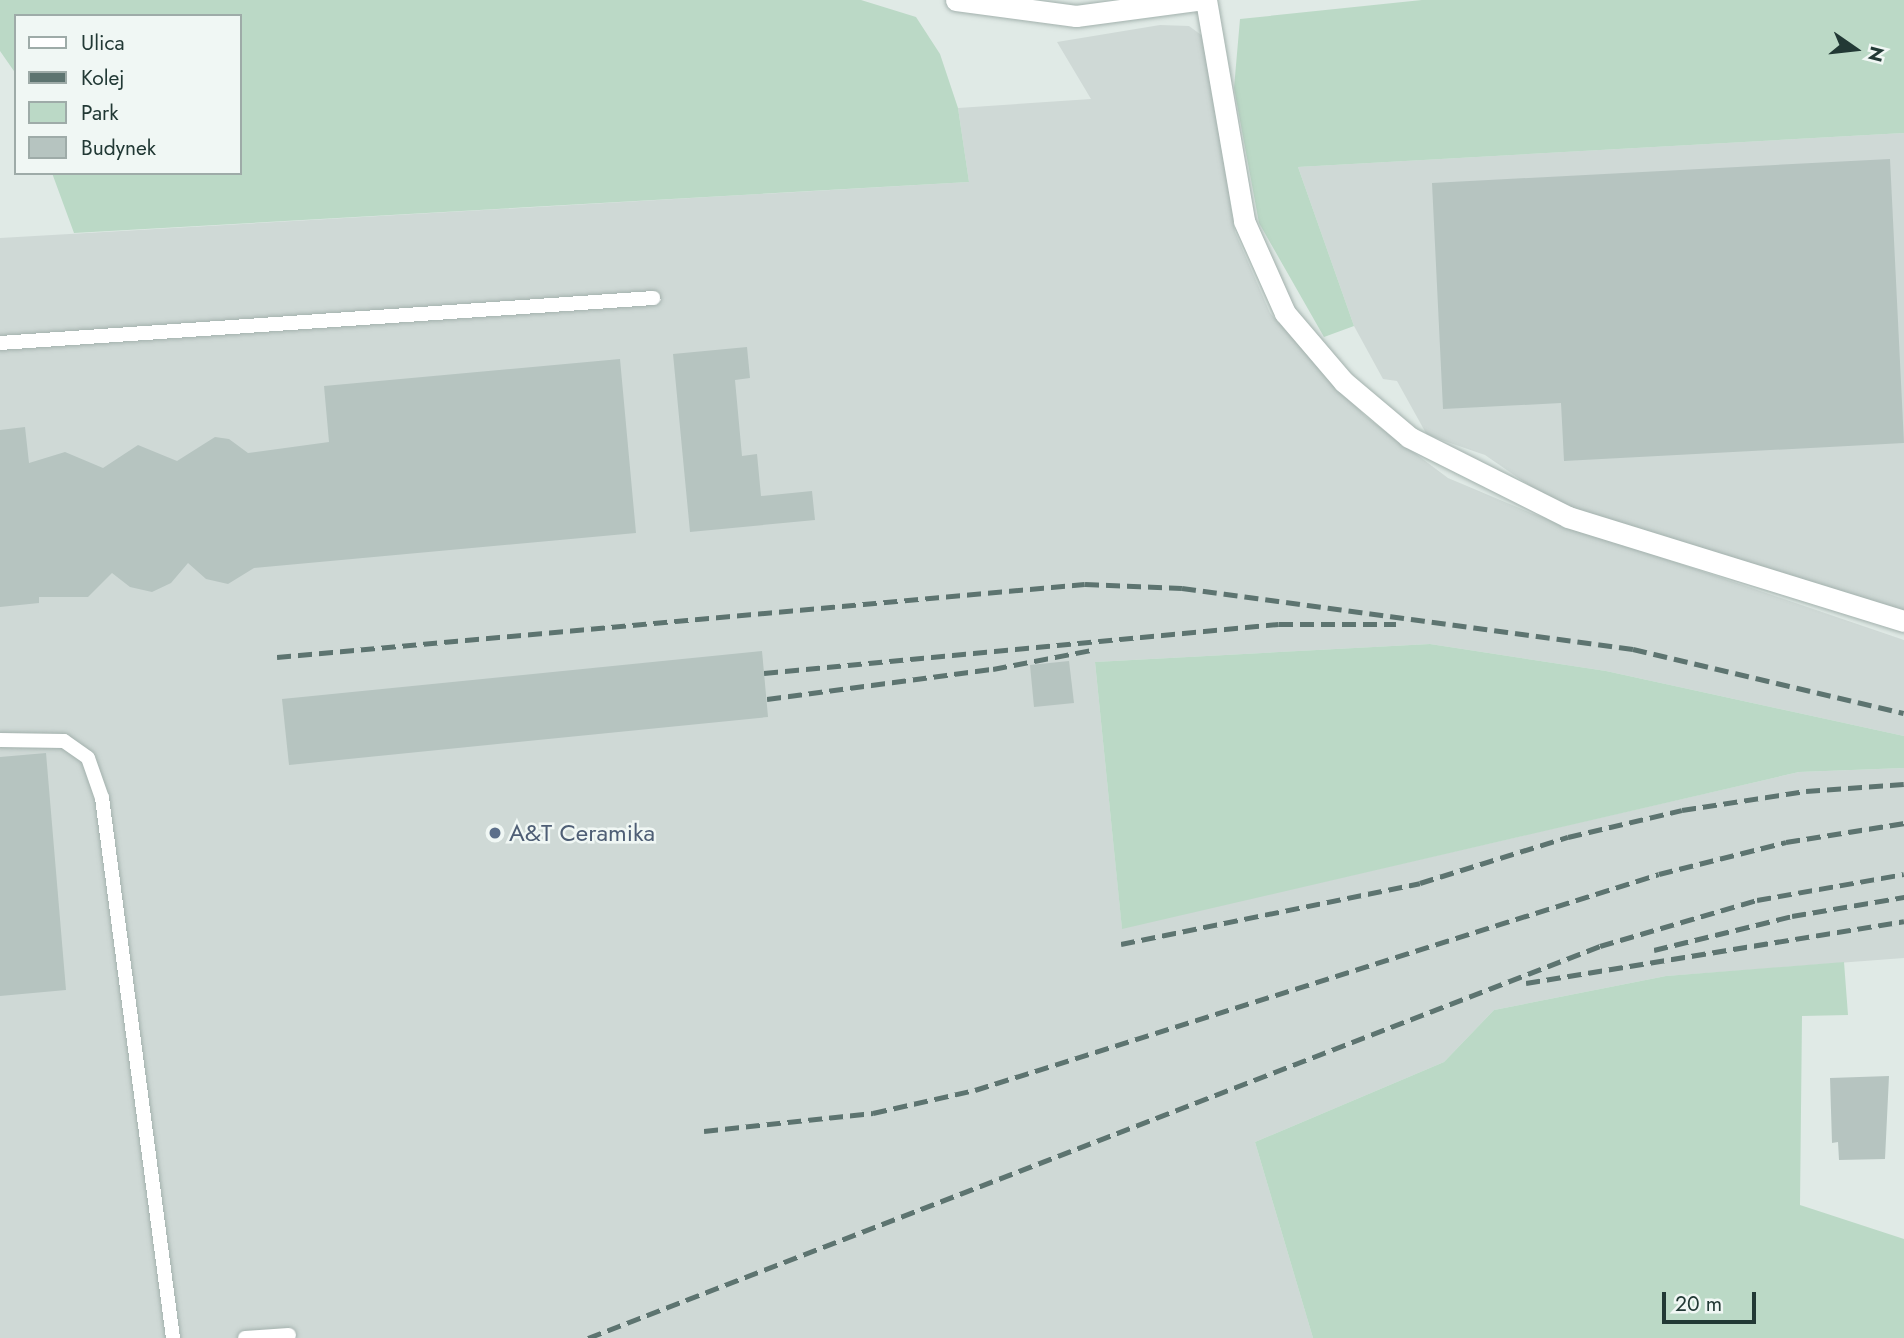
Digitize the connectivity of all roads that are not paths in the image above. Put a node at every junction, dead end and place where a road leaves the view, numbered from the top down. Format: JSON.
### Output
{"nodes":[{"id":1,"x":956,"y":0,"type":"edge"},
{"id":2,"x":1196,"y":0,"type":"edge"},
{"id":3,"x":1206,"y":0,"type":"edge"},
{"id":4,"x":653,"y":298,"type":"dead end"},
{"id":5,"x":0,"y":343,"type":"edge"},
{"id":6,"x":1904,"y":621,"type":"edge"},
{"id":7,"x":0,"y":740,"type":"edge"},
{"id":8,"x":289,"y":1335,"type":"dead end"},
{"id":9,"x":173,"y":1338,"type":"edge"},
{"id":10,"x":245,"y":1338,"type":"edge"}],
"edges":[{"from":1,"to":2,"type":"street"},
{"from":3,"to":6,"type":"street"},
{"from":4,"to":5,"type":"lane"},
{"from":7,"to":9,"type":"lane"},
{"from":8,"to":10,"type":"lane"}]}
